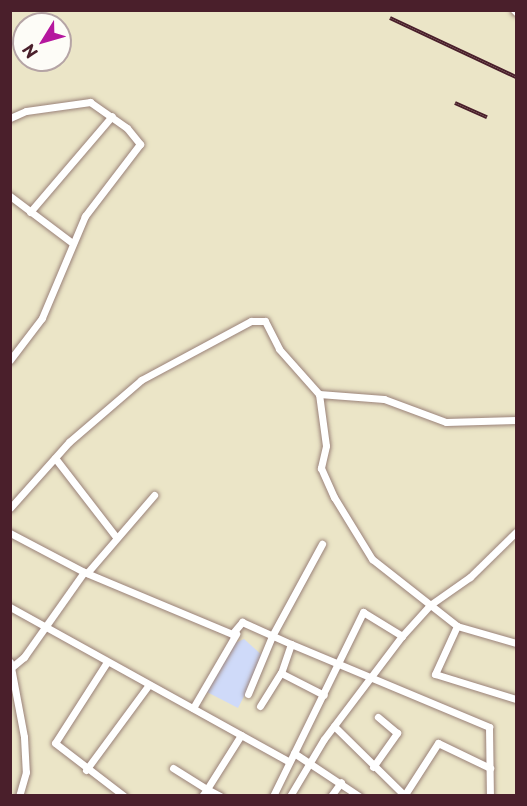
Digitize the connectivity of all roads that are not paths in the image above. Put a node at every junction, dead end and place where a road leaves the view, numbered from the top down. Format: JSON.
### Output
{"nodes":[{"id":1,"x":112,"y":116,"type":"junction"},
{"id":2,"x":10,"y":118,"type":"edge"},
{"id":3,"x":10,"y":196,"type":"edge"},
{"id":4,"x":30,"y":212,"type":"junction"},
{"id":5,"x":71,"y":242,"type":"junction"},
{"id":6,"x":10,"y":360,"type":"edge"},
{"id":7,"x":319,"y":394,"type":"junction"},
{"id":8,"x":516,"y":420,"type":"edge"},
{"id":9,"x":56,"y":458,"type":"junction"},
{"id":10,"x":154,"y":495,"type":"dead end"},
{"id":11,"x":10,"y":508,"type":"edge"},
{"id":12,"x":516,"y":532,"type":"edge"},
{"id":13,"x":10,"y":533,"type":"edge"},
{"id":14,"x":116,"y":537,"type":"junction"},
{"id":15,"x":322,"y":544,"type":"dead end"},
{"id":16,"x":85,"y":572,"type":"junction"},
{"id":17,"x":430,"y":605,"type":"junction"},
{"id":18,"x":10,"y":608,"type":"edge"},
{"id":19,"x":46,"y":626,"type":"junction"},
{"id":20,"x":457,"y":626,"type":"junction"},
{"id":21,"x":236,"y":634,"type":"junction"},
{"id":22,"x":272,"y":636,"type":"junction"},
{"id":23,"x":402,"y":636,"type":"junction"},
{"id":24,"x":516,"y":643,"type":"edge"},
{"id":25,"x":291,"y":644,"type":"junction"},
{"id":26,"x":338,"y":661,"type":"junction"},
{"id":27,"x":107,"y":662,"type":"junction"},
{"id":28,"x":11,"y":665,"type":"edge"},
{"id":29,"x":281,"y":673,"type":"junction"},
{"id":30,"x":371,"y":677,"type":"junction"},
{"id":31,"x":148,"y":686,"type":"junction"},
{"id":32,"x":248,"y":694,"type":"dead end"},
{"id":33,"x":324,"y":695,"type":"junction"},
{"id":34,"x":516,"y":699,"type":"edge"},
{"id":35,"x":260,"y":706,"type":"dead end"},
{"id":36,"x":193,"y":708,"type":"junction"},
{"id":37,"x":378,"y":717,"type":"dead end"},
{"id":38,"x":334,"y":726,"type":"junction"},
{"id":39,"x":241,"y":735,"type":"junction"},
{"id":40,"x":294,"y":753,"type":"junction"},
{"id":41,"x":288,"y":761,"type":"junction"},
{"id":42,"x":309,"y":762,"type":"junction"},
{"id":43,"x":373,"y":767,"type":"junction"},
{"id":44,"x":173,"y":768,"type":"dead end"},
{"id":45,"x":490,"y":768,"type":"junction"},
{"id":46,"x":86,"y":770,"type":"junction"},
{"id":47,"x":340,"y":782,"type":"junction"},
{"id":48,"x":204,"y":792,"type":"edge"},
{"id":49,"x":20,"y":795,"type":"edge"},
{"id":50,"x":124,"y":795,"type":"edge"},
{"id":51,"x":220,"y":795,"type":"edge"},
{"id":52,"x":273,"y":795,"type":"edge"},
{"id":53,"x":290,"y":795,"type":"edge"},
{"id":54,"x":332,"y":795,"type":"edge"},
{"id":55,"x":359,"y":795,"type":"edge"},
{"id":56,"x":404,"y":795,"type":"edge"},
{"id":57,"x":490,"y":795,"type":"edge"}],
"edges":[{"from":1,"to":2,"type":"street"},
{"from":1,"to":4,"type":"street"},
{"from":1,"to":5,"type":"street"},
{"from":3,"to":4,"type":"street"},
{"from":4,"to":5,"type":"street"},
{"from":5,"to":6,"type":"street"},
{"from":7,"to":8,"type":"street"},
{"from":7,"to":9,"type":"street"},
{"from":7,"to":17,"type":"street"},
{"from":9,"to":11,"type":"street"},
{"from":9,"to":14,"type":"street"},
{"from":10,"to":14,"type":"street"},
{"from":12,"to":17,"type":"street"},
{"from":13,"to":16,"type":"street"},
{"from":14,"to":16,"type":"street"},
{"from":15,"to":22,"type":"street"},
{"from":16,"to":19,"type":"street"},
{"from":16,"to":21,"type":"street"},
{"from":17,"to":20,"type":"street"},
{"from":17,"to":23,"type":"street"},
{"from":18,"to":19,"type":"street"},
{"from":19,"to":27,"type":"street"},
{"from":19,"to":28,"type":"street"},
{"from":20,"to":24,"type":"street"},
{"from":20,"to":34,"type":"street"},
{"from":21,"to":22,"type":"street"},
{"from":21,"to":36,"type":"street"},
{"from":22,"to":25,"type":"street"},
{"from":22,"to":32,"type":"street"},
{"from":23,"to":26,"type":"street"},
{"from":23,"to":30,"type":"street"},
{"from":25,"to":26,"type":"street"},
{"from":25,"to":29,"type":"street"},
{"from":26,"to":30,"type":"street"},
{"from":26,"to":33,"type":"street"},
{"from":27,"to":31,"type":"street"},
{"from":27,"to":46,"type":"street"},
{"from":28,"to":49,"type":"street"},
{"from":29,"to":33,"type":"street"},
{"from":29,"to":35,"type":"street"},
{"from":30,"to":38,"type":"street"},
{"from":30,"to":45,"type":"street"},
{"from":31,"to":36,"type":"street"},
{"from":31,"to":46,"type":"street"},
{"from":33,"to":40,"type":"street"},
{"from":36,"to":39,"type":"street"},
{"from":37,"to":43,"type":"street"},
{"from":38,"to":42,"type":"street"},
{"from":38,"to":43,"type":"street"},
{"from":39,"to":41,"type":"street"},
{"from":39,"to":48,"type":"street"},
{"from":40,"to":41,"type":"street"},
{"from":40,"to":42,"type":"street"},
{"from":41,"to":52,"type":"street"},
{"from":42,"to":47,"type":"street"},
{"from":42,"to":53,"type":"street"},
{"from":43,"to":56,"type":"street"},
{"from":44,"to":48,"type":"street"},
{"from":45,"to":56,"type":"street"},
{"from":45,"to":57,"type":"street"},
{"from":46,"to":50,"type":"street"},
{"from":47,"to":54,"type":"street"},
{"from":47,"to":55,"type":"street"},
{"from":48,"to":51,"type":"street"}]}
